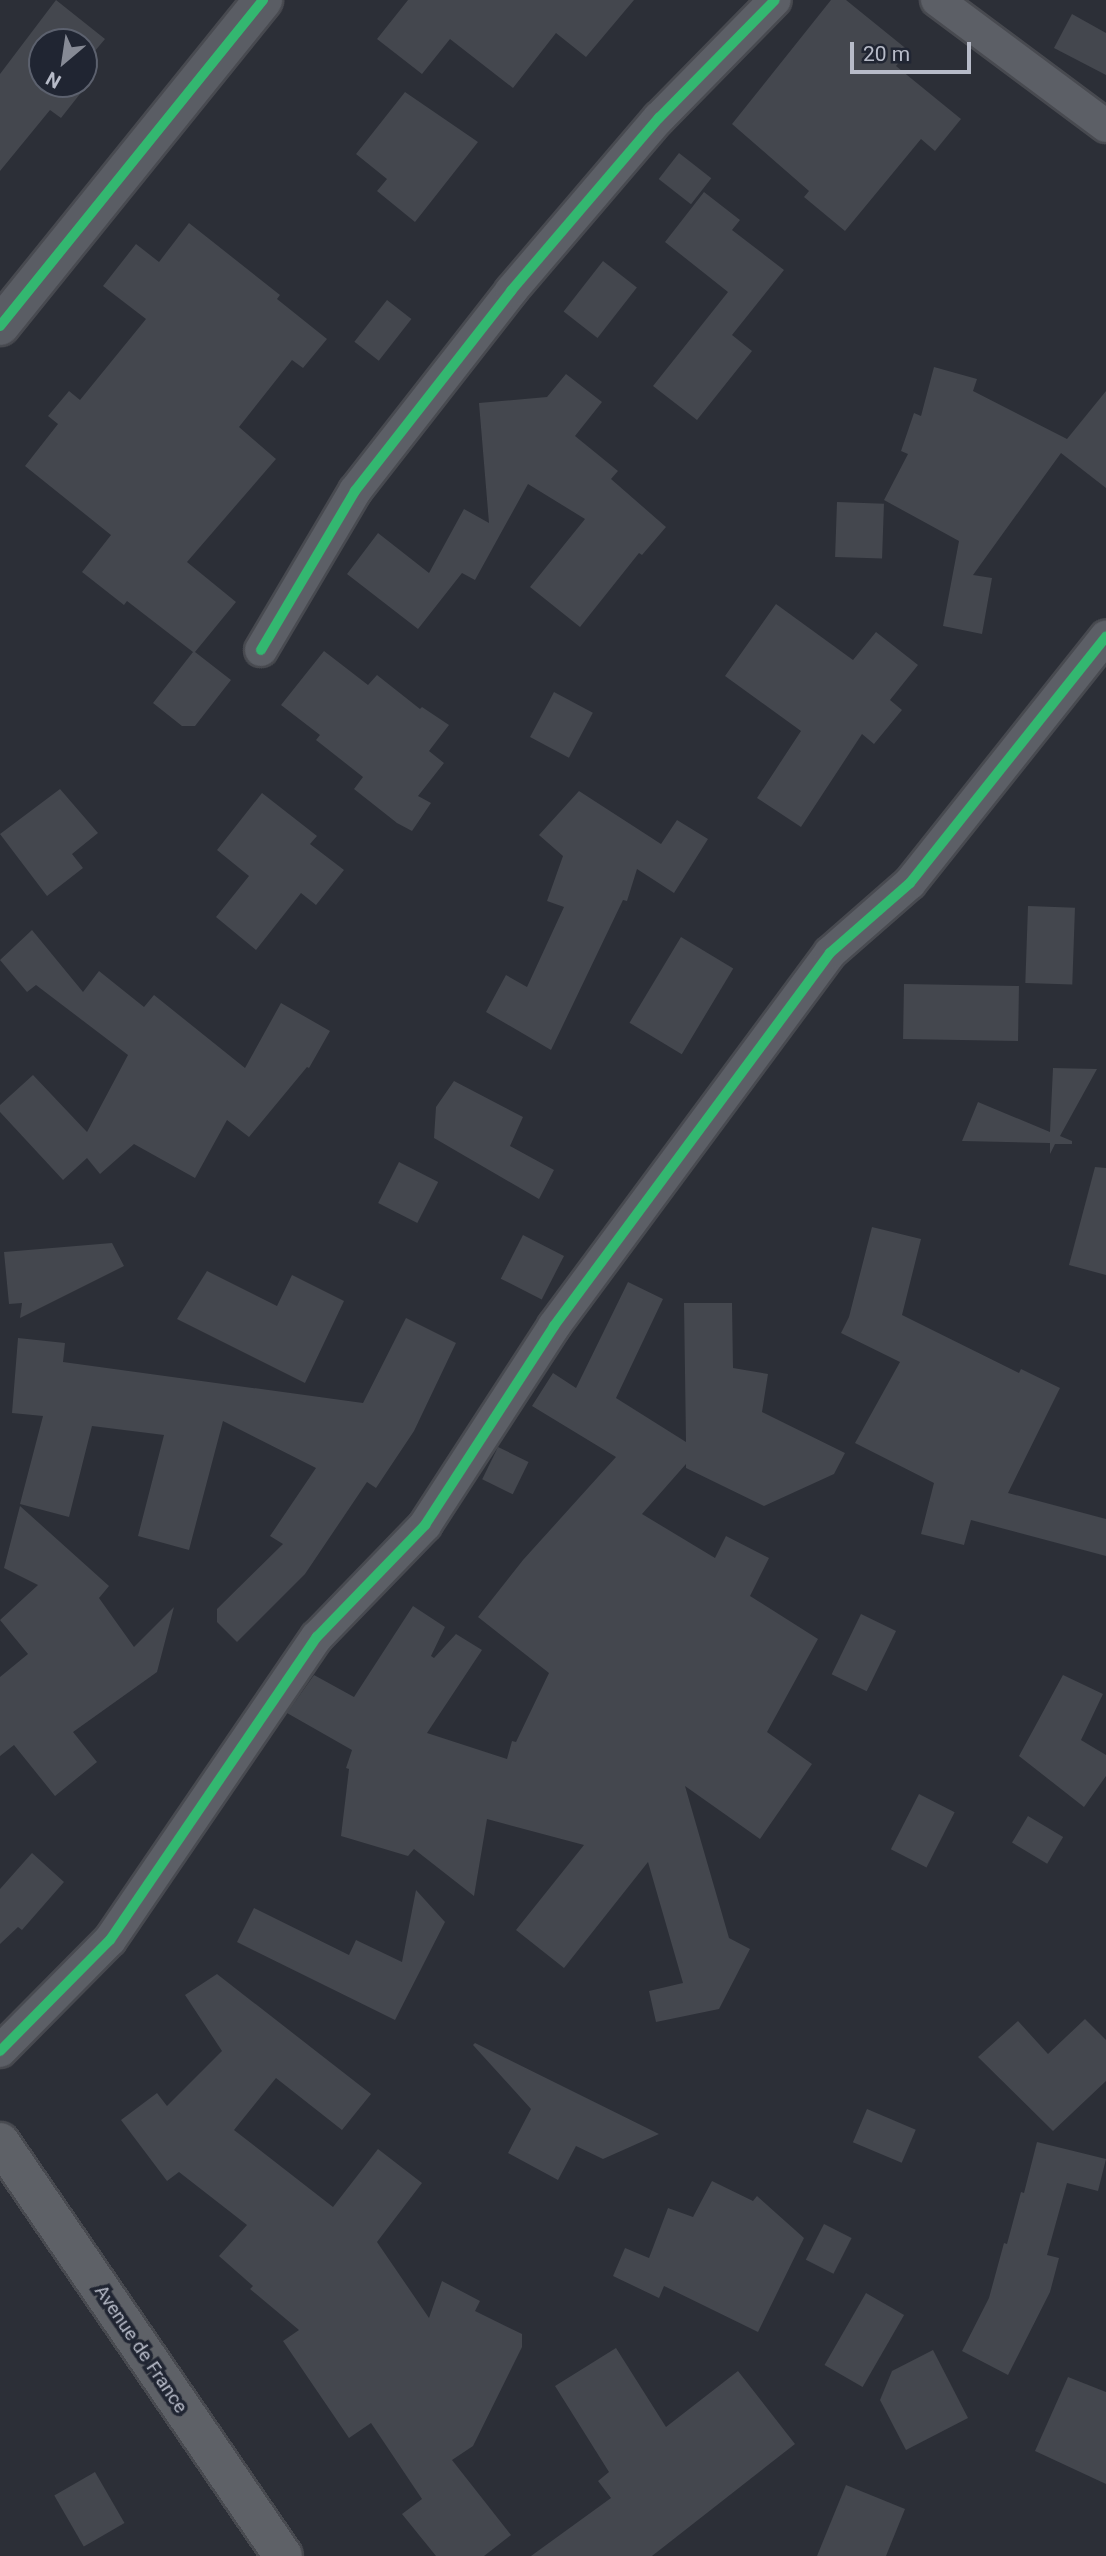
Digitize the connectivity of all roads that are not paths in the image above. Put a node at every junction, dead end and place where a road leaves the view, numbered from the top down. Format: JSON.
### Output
{"nodes":[{"id":1,"x":263,"y":0,"type":"edge"},
{"id":2,"x":775,"y":0,"type":"edge"},
{"id":3,"x":937,"y":0,"type":"edge"},
{"id":4,"x":1106,"y":126,"type":"edge"},
{"id":5,"x":0,"y":326,"type":"edge"},
{"id":6,"x":1106,"y":637,"type":"edge"},
{"id":7,"x":261,"y":650,"type":"dead end"},
{"id":8,"x":0,"y":2052,"type":"edge"},
{"id":9,"x":0,"y":2142,"type":"edge"},
{"id":10,"x":283,"y":2556,"type":"edge"}],
"edges":[{"from":1,"to":5,"type":"street"},
{"from":2,"to":7,"type":"street"},
{"from":3,"to":4,"type":"street"},
{"from":6,"to":8,"type":"street"},
{"from":9,"to":10,"type":"main road","name":"Avenue de France"}]}
